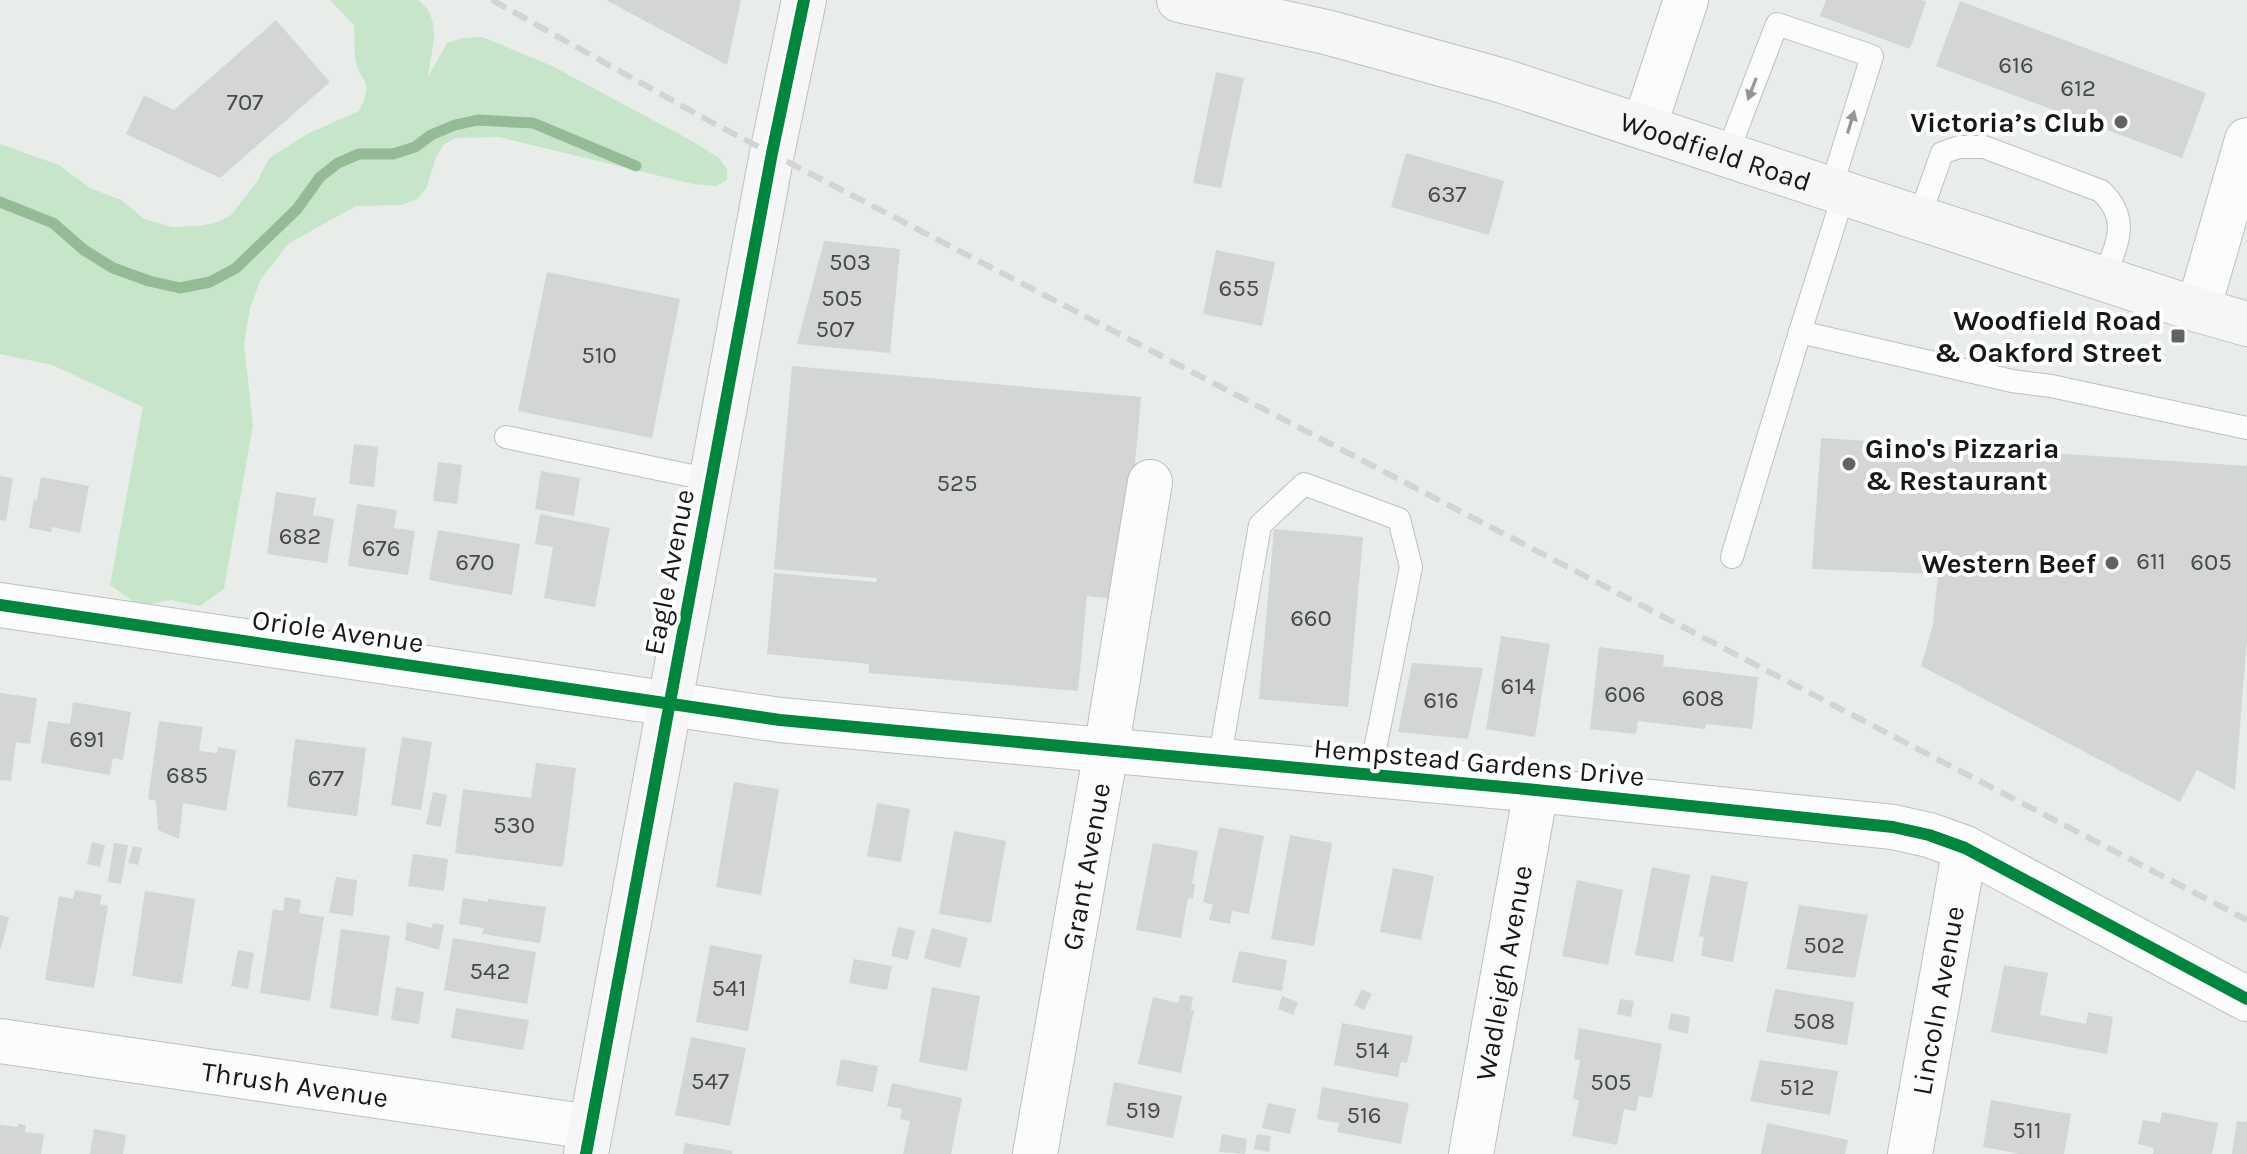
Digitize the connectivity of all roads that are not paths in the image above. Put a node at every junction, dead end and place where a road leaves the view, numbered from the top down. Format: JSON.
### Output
{"nodes":[{"id":1,"x":804,"y":0,"type":"edge"},
{"id":2,"x":1179,"y":0,"type":"edge"},
{"id":3,"x":1686,"y":0,"type":"edge"},
{"id":4,"x":1263,"y":9,"type":"edge"},
{"id":5,"x":1644,"y":127,"type":"junction"},
{"id":6,"x":2247,"y":140,"type":"edge"},
{"id":7,"x":1727,"y":154,"type":"junction"},
{"id":8,"x":1837,"y":191,"type":"junction"},
{"id":9,"x":1919,"y":218,"type":"junction"},
{"id":10,"x":2103,"y":279,"type":"junction"},
{"id":11,"x":2198,"y":310,"type":"junction"},
{"id":12,"x":2247,"y":324,"type":"edge"},
{"id":13,"x":1800,"y":332,"type":"junction"},
{"id":14,"x":2247,"y":428,"type":"edge"},
{"id":15,"x":506,"y":437,"type":"dead end"},
{"id":16,"x":711,"y":480,"type":"junction"},
{"id":17,"x":1150,"y":482,"type":"dead end"},
{"id":18,"x":1732,"y":557,"type":"dead end"},
{"id":19,"x":0,"y":605,"type":"edge"},
{"id":20,"x":669,"y":703,"type":"junction"},
{"id":21,"x":1106,"y":751,"type":"junction"},
{"id":22,"x":1219,"y":761,"type":"junction"},
{"id":23,"x":1370,"y":775,"type":"junction"},
{"id":24,"x":1536,"y":790,"type":"junction"},
{"id":25,"x":1965,"y":848,"type":"junction"},
{"id":26,"x":2247,"y":999,"type":"edge"},
{"id":27,"x":0,"y":1041,"type":"edge"},
{"id":28,"x":588,"y":1141,"type":"edge"},
{"id":29,"x":1035,"y":1154,"type":"edge"},
{"id":30,"x":1471,"y":1154,"type":"edge"},
{"id":31,"x":1910,"y":1154,"type":"edge"}],
"edges":[{"from":1,"to":16,"type":"street","name":"Eagle Avenue"},
{"from":2,"to":4,"type":"street","name":"Woodfield Road"},
{"from":3,"to":5,"type":"street"},
{"from":4,"to":5,"type":"street","name":"Woodfield Road"},
{"from":5,"to":7,"type":"street","name":"Woodfield Road"},
{"from":6,"to":11,"type":"street"},
{"from":7,"to":8,"type":"street","name":"Woodfield Road"},
{"from":8,"to":7,"type":"lane","one_way":true},
{"from":8,"to":9,"type":"street","name":"Woodfield Road"},
{"from":8,"to":13,"type":"lane"},
{"from":9,"to":10,"type":"street","name":"Woodfield Road"},
{"from":9,"to":10,"type":"lane"},
{"from":10,"to":11,"type":"street","name":"Woodfield Road"},
{"from":11,"to":12,"type":"street","name":"Woodfield Road"},
{"from":13,"to":14,"type":"lane"},
{"from":13,"to":18,"type":"lane"},
{"from":15,"to":16,"type":"lane"},
{"from":16,"to":20,"type":"street","name":"Eagle Avenue"},
{"from":17,"to":21,"type":"street","name":"Grant Avenue"},
{"from":19,"to":20,"type":"street","name":"Oriole Avenue"},
{"from":20,"to":21,"type":"street","name":"Hempstead Gardens Drive"},
{"from":20,"to":28,"type":"street","name":"Eagle Avenue"},
{"from":21,"to":22,"type":"street","name":"Hempstead Gardens Drive"},
{"from":21,"to":29,"type":"street","name":"Grant Avenue"},
{"from":22,"to":23,"type":"street","name":"Hempstead Gardens Drive"},
{"from":22,"to":23,"type":"lane"},
{"from":23,"to":24,"type":"street","name":"Hempstead Gardens Drive"},
{"from":24,"to":25,"type":"street","name":"Hempstead Gardens Drive"},
{"from":24,"to":30,"type":"street","name":"Wadleigh Avenue"},
{"from":25,"to":26,"type":"street","name":"Hempstead Gardens Drive"},
{"from":25,"to":31,"type":"street","name":"Lincoln Avenue"},
{"from":27,"to":28,"type":"street","name":"Thrush Avenue"}]}
